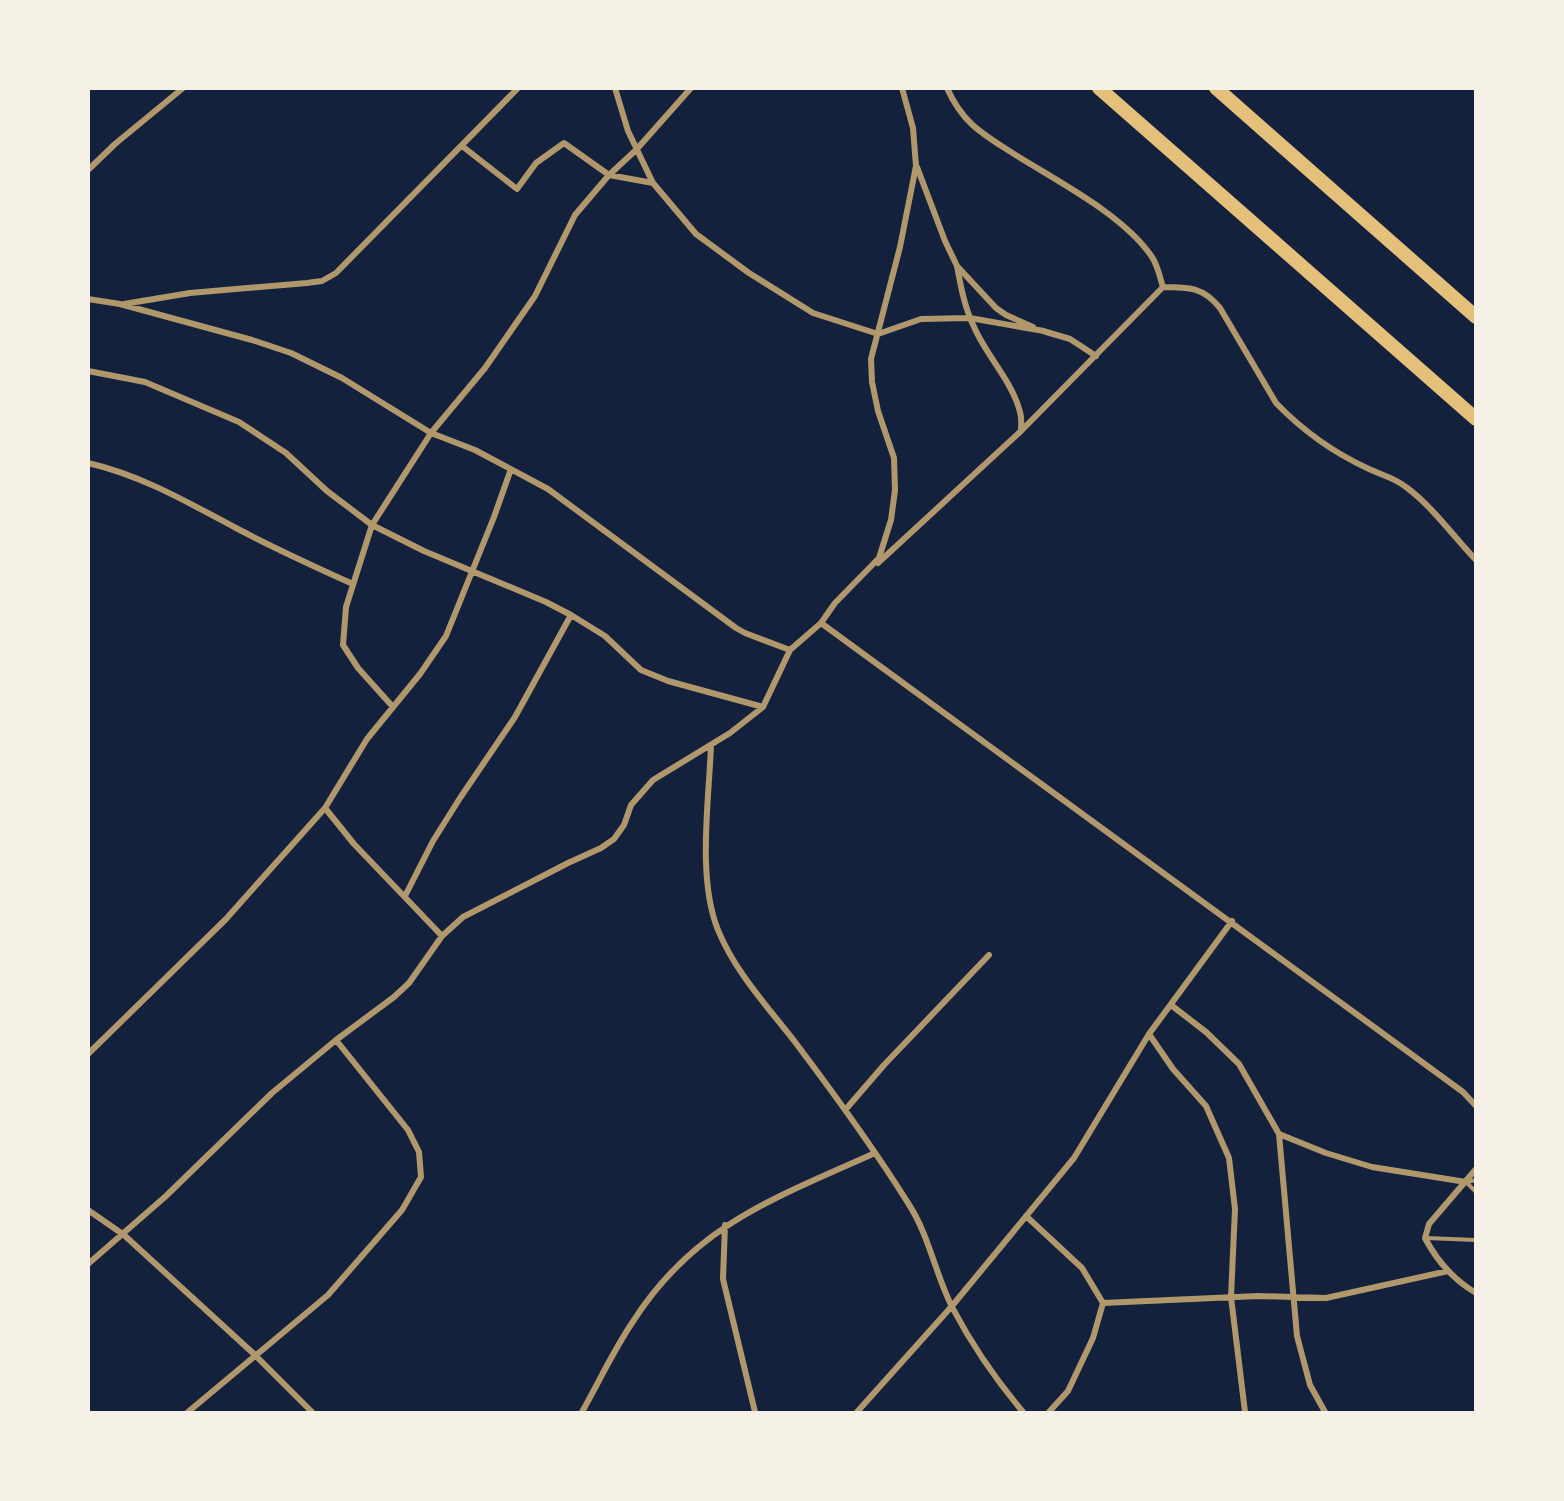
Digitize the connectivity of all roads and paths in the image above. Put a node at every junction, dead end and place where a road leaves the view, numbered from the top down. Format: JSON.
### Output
{"nodes":[{"id":1,"x":183,"y":88,"type":"edge"},
{"id":2,"x":518,"y":88,"type":"edge"},
{"id":3,"x":615,"y":88,"type":"edge"},
{"id":4,"x":691,"y":88,"type":"edge"},
{"id":5,"x":902,"y":88,"type":"edge"},
{"id":6,"x":947,"y":88,"type":"edge"},
{"id":7,"x":1099,"y":88,"type":"edge"},
{"id":8,"x":1216,"y":88,"type":"edge"},
{"id":9,"x":462,"y":146,"type":"junction"},
{"id":10,"x":636,"y":150,"type":"junction"},
{"id":11,"x":916,"y":166,"type":"junction"},
{"id":12,"x":88,"y":170,"type":"edge"},
{"id":13,"x":609,"y":175,"type":"junction"},
{"id":14,"x":653,"y":183,"type":"junction"},
{"id":15,"x":957,"y":266,"type":"junction"},
{"id":16,"x":1163,"y":287,"type":"junction"},
{"id":17,"x":88,"y":299,"type":"edge"},
{"id":18,"x":120,"y":304,"type":"junction"},
{"id":19,"x":1476,"y":317,"type":"edge"},
{"id":20,"x":970,"y":318,"type":"junction"},
{"id":21,"x":1044,"y":332,"type":"junction"},
{"id":22,"x":878,"y":334,"type":"junction"},
{"id":23,"x":1096,"y":356,"type":"junction"},
{"id":24,"x":88,"y":371,"type":"edge"},
{"id":25,"x":1476,"y":419,"type":"edge"},
{"id":26,"x":1021,"y":431,"type":"junction"},
{"id":27,"x":430,"y":433,"type":"junction"},
{"id":28,"x":88,"y":463,"type":"edge"},
{"id":29,"x":511,"y":469,"type":"junction"},
{"id":30,"x":372,"y":525,"type":"junction"},
{"id":31,"x":1476,"y":560,"type":"edge"},
{"id":32,"x":471,"y":571,"type":"junction"},
{"id":33,"x":353,"y":584,"type":"junction"},
{"id":34,"x":835,"y":603,"type":"junction"},
{"id":35,"x":571,"y":615,"type":"junction"},
{"id":36,"x":821,"y":623,"type":"junction"},
{"id":37,"x":790,"y":650,"type":"junction"},
{"id":38,"x":393,"y":707,"type":"junction"},
{"id":39,"x":763,"y":707,"type":"junction"},
{"id":40,"x":711,"y":745,"type":"junction"},
{"id":41,"x":326,"y":808,"type":"junction"},
{"id":42,"x":405,"y":896,"type":"junction"},
{"id":43,"x":1232,"y":921,"type":"junction"},
{"id":44,"x":442,"y":936,"type":"junction"},
{"id":45,"x":989,"y":955,"type":"dead end"},
{"id":46,"x":1171,"y":1005,"type":"junction"},
{"id":47,"x":1149,"y":1034,"type":"junction"},
{"id":48,"x":336,"y":1040,"type":"junction"},
{"id":49,"x":88,"y":1054,"type":"edge"},
{"id":50,"x":1476,"y":1106,"type":"edge"},
{"id":51,"x":846,"y":1109,"type":"junction"},
{"id":52,"x":1279,"y":1134,"type":"junction"},
{"id":53,"x":875,"y":1153,"type":"junction"},
{"id":54,"x":1476,"y":1168,"type":"edge"},
{"id":55,"x":1476,"y":1180,"type":"edge"},
{"id":56,"x":1466,"y":1182,"type":"junction"},
{"id":57,"x":1476,"y":1192,"type":"edge"},
{"id":58,"x":88,"y":1210,"type":"edge"},
{"id":59,"x":1026,"y":1216,"type":"junction"},
{"id":60,"x":725,"y":1225,"type":"junction"},
{"id":61,"x":124,"y":1235,"type":"junction"},
{"id":62,"x":1425,"y":1238,"type":"junction"},
{"id":63,"x":1476,"y":1240,"type":"edge"},
{"id":64,"x":88,"y":1264,"type":"edge"},
{"id":65,"x":1448,"y":1271,"type":"junction"},
{"id":66,"x":1476,"y":1293,"type":"edge"},
{"id":67,"x":1231,"y":1297,"type":"junction"},
{"id":68,"x":1293,"y":1297,"type":"junction"},
{"id":69,"x":1103,"y":1303,"type":"junction"},
{"id":70,"x":952,"y":1306,"type":"junction"},
{"id":71,"x":255,"y":1355,"type":"junction"},
{"id":72,"x":188,"y":1413,"type":"edge"},
{"id":73,"x":312,"y":1413,"type":"edge"},
{"id":74,"x":582,"y":1413,"type":"edge"},
{"id":75,"x":755,"y":1413,"type":"edge"},
{"id":76,"x":856,"y":1413,"type":"edge"},
{"id":77,"x":1023,"y":1413,"type":"edge"},
{"id":78,"x":1049,"y":1413,"type":"edge"},
{"id":79,"x":1245,"y":1413,"type":"edge"},
{"id":80,"x":1325,"y":1413,"type":"edge"}],
"edges":[{"from":1,"to":12,"type":"street"},
{"from":2,"to":9,"type":"street"},
{"from":3,"to":10,"type":"street"},
{"from":4,"to":10,"type":"street"},
{"from":5,"to":11,"type":"street"},
{"from":6,"to":16,"type":"street"},
{"from":7,"to":25,"type":"highway"},
{"from":8,"to":19,"type":"highway"},
{"from":9,"to":13,"type":"street"},
{"from":9,"to":18,"type":"street"},
{"from":10,"to":13,"type":"street"},
{"from":10,"to":14,"type":"street"},
{"from":11,"to":15,"type":"street"},
{"from":11,"to":22,"type":"street"},
{"from":13,"to":14,"type":"street"},
{"from":13,"to":27,"type":"street"},
{"from":14,"to":22,"type":"street"},
{"from":15,"to":20,"type":"street"},
{"from":15,"to":21,"type":"street"},
{"from":16,"to":23,"type":"street"},
{"from":16,"to":31,"type":"street"},
{"from":17,"to":18,"type":"street"},
{"from":18,"to":27,"type":"street"},
{"from":20,"to":21,"type":"street"},
{"from":20,"to":22,"type":"street"},
{"from":20,"to":26,"type":"street"},
{"from":21,"to":23,"type":"street"},
{"from":22,"to":34,"type":"street"},
{"from":23,"to":26,"type":"street"},
{"from":24,"to":30,"type":"street"},
{"from":26,"to":34,"type":"street"},
{"from":27,"to":29,"type":"street"},
{"from":27,"to":30,"type":"street"},
{"from":28,"to":33,"type":"street"},
{"from":29,"to":32,"type":"street"},
{"from":29,"to":37,"type":"street"},
{"from":30,"to":32,"type":"street"},
{"from":30,"to":33,"type":"street"},
{"from":32,"to":35,"type":"street"},
{"from":32,"to":38,"type":"street"},
{"from":33,"to":38,"type":"street"},
{"from":34,"to":36,"type":"street"},
{"from":35,"to":39,"type":"street"},
{"from":35,"to":42,"type":"street"},
{"from":36,"to":37,"type":"street"},
{"from":36,"to":43,"type":"street"},
{"from":37,"to":39,"type":"street"},
{"from":38,"to":41,"type":"street"},
{"from":39,"to":40,"type":"street"},
{"from":40,"to":44,"type":"street"},
{"from":40,"to":51,"type":"street"},
{"from":41,"to":42,"type":"street"},
{"from":41,"to":49,"type":"street"},
{"from":42,"to":44,"type":"street"},
{"from":43,"to":46,"type":"street"},
{"from":43,"to":50,"type":"street"},
{"from":44,"to":48,"type":"street"},
{"from":45,"to":51,"type":"street"},
{"from":46,"to":47,"type":"street"},
{"from":46,"to":52,"type":"street"},
{"from":47,"to":59,"type":"street"},
{"from":47,"to":67,"type":"street"},
{"from":48,"to":61,"type":"street"},
{"from":48,"to":71,"type":"street"},
{"from":51,"to":53,"type":"street"},
{"from":52,"to":56,"type":"street"},
{"from":52,"to":68,"type":"street"},
{"from":53,"to":60,"type":"street"},
{"from":53,"to":70,"type":"street"},
{"from":54,"to":56,"type":"street"},
{"from":55,"to":56,"type":"lane"},
{"from":56,"to":57,"type":"lane"},
{"from":56,"to":62,"type":"street"},
{"from":58,"to":61,"type":"street"},
{"from":59,"to":69,"type":"street"},
{"from":59,"to":70,"type":"street"},
{"from":60,"to":74,"type":"street"},
{"from":60,"to":75,"type":"street"},
{"from":61,"to":64,"type":"street"},
{"from":61,"to":71,"type":"street"},
{"from":62,"to":63,"type":"lane"},
{"from":62,"to":65,"type":"street"},
{"from":65,"to":66,"type":"street"},
{"from":65,"to":68,"type":"street"},
{"from":67,"to":68,"type":"street"},
{"from":67,"to":69,"type":"street"},
{"from":67,"to":79,"type":"street"},
{"from":68,"to":80,"type":"street"},
{"from":69,"to":78,"type":"street"},
{"from":70,"to":76,"type":"street"},
{"from":70,"to":77,"type":"street"},
{"from":71,"to":72,"type":"street"},
{"from":71,"to":73,"type":"street"}]}
